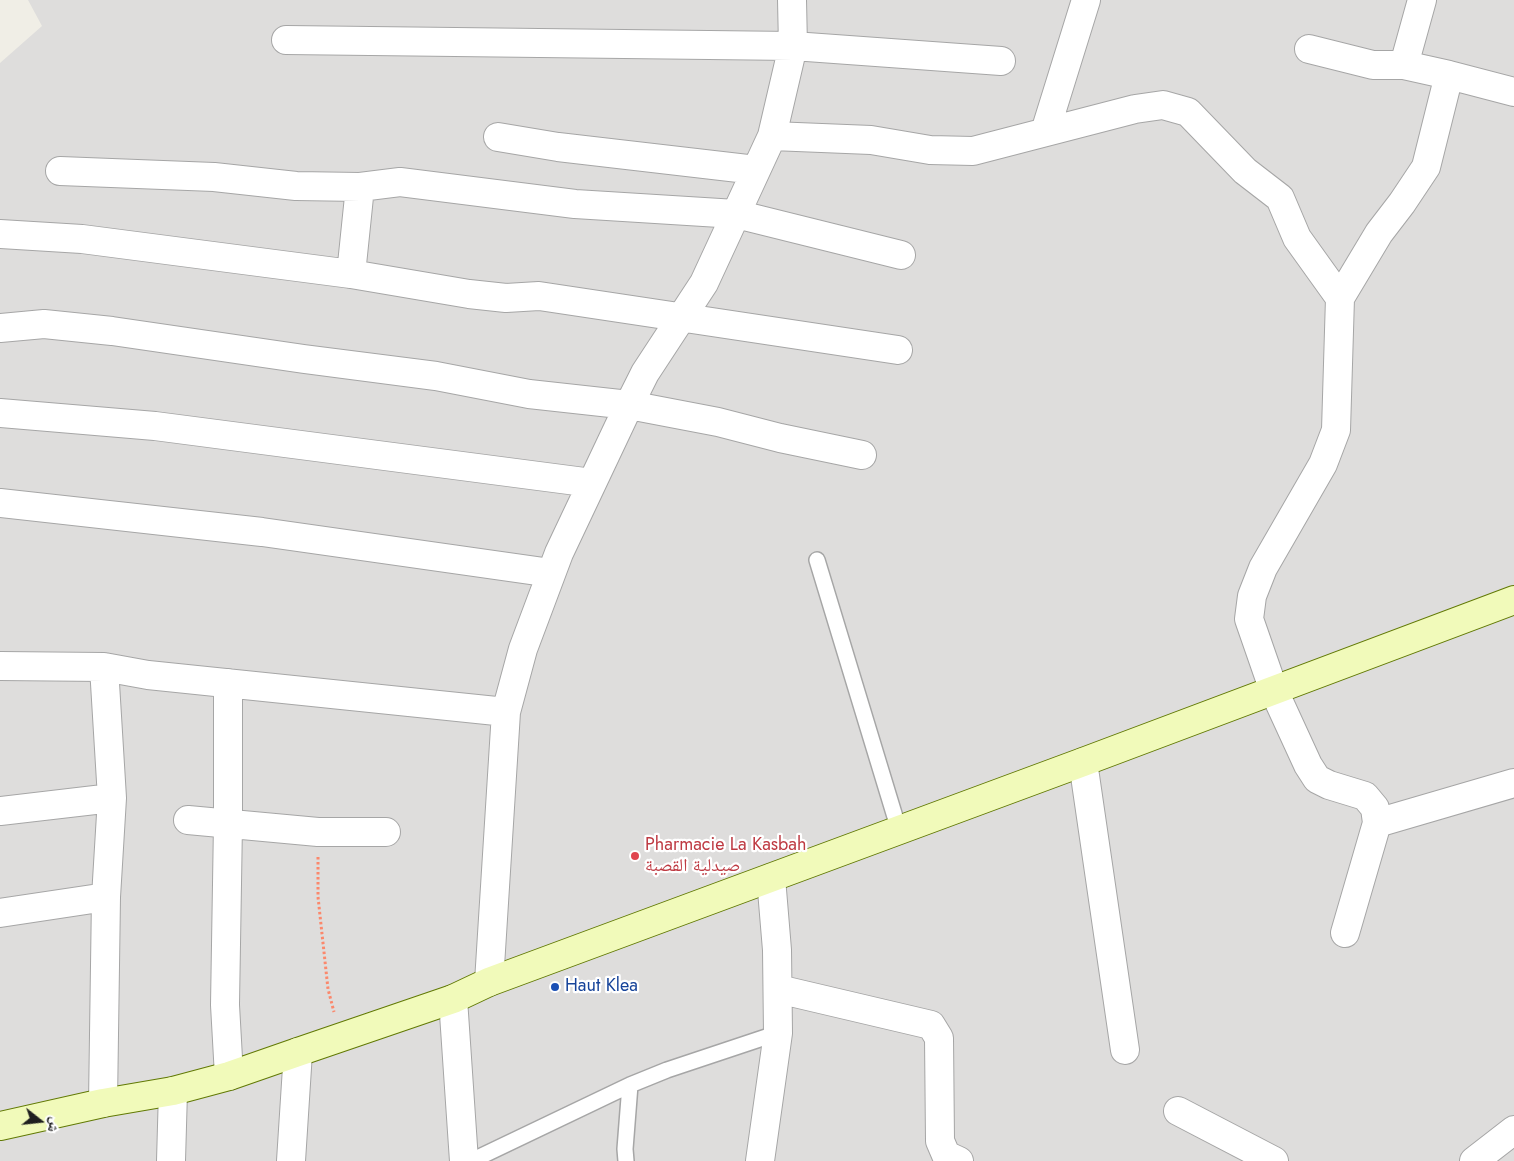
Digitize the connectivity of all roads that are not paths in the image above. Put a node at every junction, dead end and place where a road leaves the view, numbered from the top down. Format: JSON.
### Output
{"nodes":[{"id":1,"x":792,"y":0,"type":"edge"},
{"id":2,"x":1086,"y":0,"type":"edge"},
{"id":3,"x":1422,"y":0,"type":"edge"},
{"id":4,"x":286,"y":40,"type":"dead end"},
{"id":5,"x":793,"y":46,"type":"junction"},
{"id":6,"x":1309,"y":49,"type":"dead end"},
{"id":7,"x":1001,"y":61,"type":"dead end"},
{"id":8,"x":1404,"y":65,"type":"junction"},
{"id":9,"x":1449,"y":75,"type":"junction"},
{"id":10,"x":1514,"y":92,"type":"edge"},
{"id":11,"x":1045,"y":132,"type":"junction"},
{"id":12,"x":772,"y":136,"type":"junction"},
{"id":13,"x":498,"y":137,"type":"dead end"},
{"id":14,"x":756,"y":170,"type":"junction"},
{"id":15,"x":60,"y":171,"type":"dead end"},
{"id":16,"x":360,"y":186,"type":"junction"},
{"id":17,"x":736,"y":214,"type":"junction"},
{"id":18,"x":0,"y":234,"type":"edge"},
{"id":19,"x":901,"y":255,"type":"dead end"},
{"id":20,"x":351,"y":274,"type":"junction"},
{"id":21,"x":1340,"y":298,"type":"junction"},
{"id":22,"x":682,"y":317,"type":"junction"},
{"id":23,"x":0,"y":328,"type":"edge"},
{"id":24,"x":898,"y":350,"type":"dead end"},
{"id":25,"x":629,"y":405,"type":"junction"},
{"id":26,"x":0,"y":413,"type":"edge"},
{"id":27,"x":862,"y":455,"type":"dead end"},
{"id":28,"x":592,"y":483,"type":"junction"},
{"id":29,"x":0,"y":503,"type":"edge"},
{"id":30,"x":817,"y":560,"type":"dead end"},
{"id":31,"x":551,"y":573,"type":"junction"},
{"id":32,"x":1514,"y":600,"type":"edge"},
{"id":33,"x":0,"y":666,"type":"edge"},
{"id":34,"x":104,"y":667,"type":"junction"},
{"id":35,"x":228,"y":683,"type":"junction"},
{"id":36,"x":1274,"y":691,"type":"junction"},
{"id":37,"x":506,"y":712,"type":"junction"},
{"id":38,"x":1083,"y":762,"type":"junction"},
{"id":39,"x":1514,"y":783,"type":"edge"},
{"id":40,"x":112,"y":798,"type":"junction"},
{"id":41,"x":0,"y":811,"type":"edge"},
{"id":42,"x":188,"y":820,"type":"dead end"},
{"id":43,"x":228,"y":823,"type":"junction"},
{"id":44,"x":1377,"y":823,"type":"junction"},
{"id":45,"x":899,"y":830,"type":"junction"},
{"id":46,"x":386,"y":832,"type":"dead end"},
{"id":47,"x":771,"y":878,"type":"junction"},
{"id":48,"x":106,"y":897,"type":"junction"},
{"id":49,"x":0,"y":913,"type":"edge"},
{"id":50,"x":1345,"y":933,"type":"dead end"},
{"id":51,"x":489,"y":982,"type":"junction"},
{"id":52,"x":778,"y":989,"type":"junction"},
{"id":53,"x":453,"y":999,"type":"junction"},
{"id":54,"x":778,"y":1033,"type":"junction"},
{"id":55,"x":1125,"y":1050,"type":"dead end"},
{"id":56,"x":298,"y":1052,"type":"junction"},
{"id":57,"x":229,"y":1076,"type":"junction"},
{"id":58,"x":630,"y":1085,"type":"junction"},
{"id":59,"x":173,"y":1091,"type":"junction"},
{"id":60,"x":103,"y":1104,"type":"junction"},
{"id":61,"x":1178,"y":1111,"type":"dead end"},
{"id":62,"x":0,"y":1126,"type":"edge"},
{"id":63,"x":1514,"y":1130,"type":"edge"},
{"id":64,"x":170,"y":1161,"type":"edge"},
{"id":65,"x":291,"y":1161,"type":"edge"},
{"id":66,"x":464,"y":1161,"type":"edge"},
{"id":67,"x":471,"y":1161,"type":"edge"},
{"id":68,"x":626,"y":1161,"type":"edge"},
{"id":69,"x":760,"y":1161,"type":"edge"},
{"id":70,"x":959,"y":1161,"type":"edge"},
{"id":71,"x":1274,"y":1161,"type":"edge"},
{"id":72,"x":1474,"y":1161,"type":"edge"}],
"edges":[{"from":1,"to":5,"type":"street"},
{"from":2,"to":11,"type":"street"},
{"from":3,"to":8,"type":"street"},
{"from":4,"to":5,"type":"street"},
{"from":5,"to":7,"type":"street"},
{"from":5,"to":12,"type":"street"},
{"from":6,"to":8,"type":"street"},
{"from":8,"to":9,"type":"street"},
{"from":9,"to":10,"type":"street"},
{"from":9,"to":21,"type":"street"},
{"from":11,"to":12,"type":"street"},
{"from":11,"to":21,"type":"street"},
{"from":12,"to":14,"type":"street"},
{"from":13,"to":14,"type":"street"},
{"from":14,"to":17,"type":"street"},
{"from":15,"to":16,"type":"street"},
{"from":16,"to":17,"type":"street"},
{"from":16,"to":20,"type":"street"},
{"from":17,"to":19,"type":"street"},
{"from":17,"to":22,"type":"street"},
{"from":18,"to":20,"type":"street"},
{"from":20,"to":22,"type":"street"},
{"from":21,"to":36,"type":"street"},
{"from":22,"to":24,"type":"street"},
{"from":22,"to":25,"type":"street"},
{"from":23,"to":25,"type":"street"},
{"from":25,"to":27,"type":"street"},
{"from":25,"to":28,"type":"street"},
{"from":26,"to":28,"type":"street"},
{"from":28,"to":31,"type":"street"},
{"from":29,"to":31,"type":"street"},
{"from":30,"to":45,"type":"lane"},
{"from":31,"to":37,"type":"street"},
{"from":32,"to":36,"type":"main road"},
{"from":33,"to":34,"type":"street"},
{"from":34,"to":35,"type":"street"},
{"from":34,"to":40,"type":"street"},
{"from":35,"to":37,"type":"street"},
{"from":35,"to":43,"type":"street"},
{"from":36,"to":38,"type":"main road"},
{"from":36,"to":44,"type":"street"},
{"from":37,"to":51,"type":"street"},
{"from":38,"to":45,"type":"main road"},
{"from":38,"to":55,"type":"street"},
{"from":39,"to":44,"type":"street"},
{"from":40,"to":41,"type":"street"},
{"from":40,"to":48,"type":"street"},
{"from":42,"to":43,"type":"street"},
{"from":43,"to":46,"type":"street"},
{"from":43,"to":57,"type":"street"},
{"from":44,"to":50,"type":"street"},
{"from":45,"to":47,"type":"main road"},
{"from":47,"to":51,"type":"main road"},
{"from":47,"to":52,"type":"street"},
{"from":48,"to":49,"type":"street"},
{"from":48,"to":60,"type":"street"},
{"from":51,"to":53,"type":"main road"},
{"from":52,"to":54,"type":"street"},
{"from":52,"to":70,"type":"street"},
{"from":53,"to":56,"type":"main road"},
{"from":53,"to":66,"type":"street"},
{"from":54,"to":58,"type":"lane"},
{"from":54,"to":69,"type":"street"},
{"from":56,"to":57,"type":"main road"},
{"from":56,"to":65,"type":"street"},
{"from":57,"to":59,"type":"main road"},
{"from":58,"to":67,"type":"lane"},
{"from":58,"to":68,"type":"lane"},
{"from":59,"to":60,"type":"main road"},
{"from":59,"to":64,"type":"street"},
{"from":60,"to":62,"type":"main road"},
{"from":61,"to":71,"type":"street"},
{"from":63,"to":72,"type":"street"}]}
